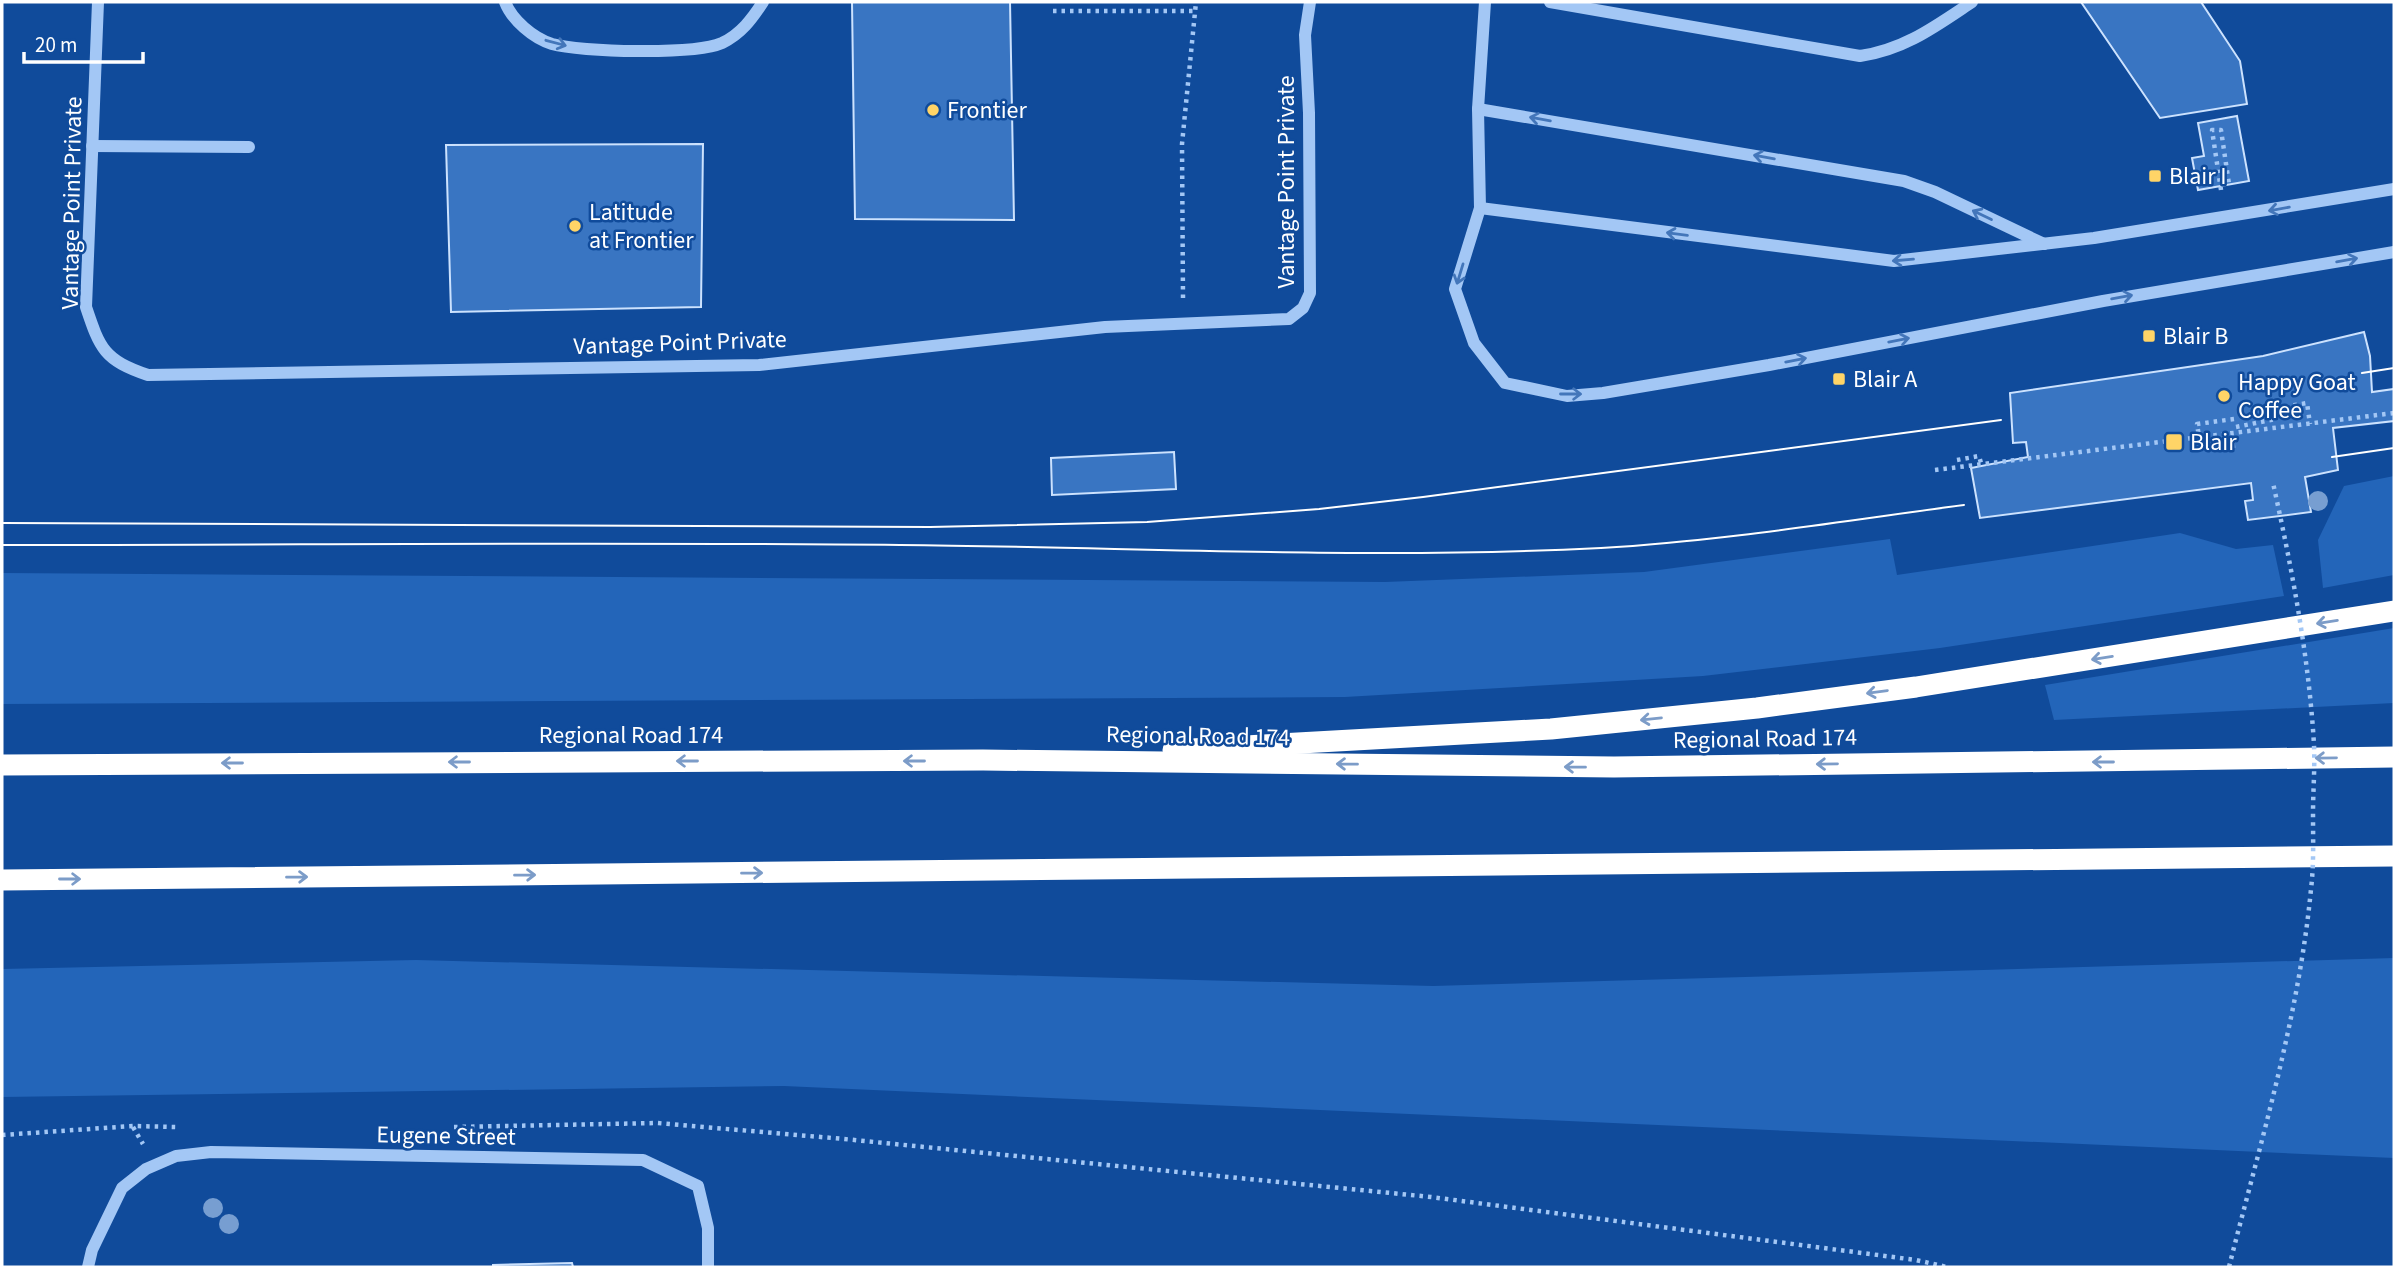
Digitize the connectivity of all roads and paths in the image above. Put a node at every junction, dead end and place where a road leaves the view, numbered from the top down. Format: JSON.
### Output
{"nodes":[{"id":1,"x":99,"y":2,"type":"edge"},
{"id":2,"x":505,"y":2,"type":"edge"},
{"id":3,"x":763,"y":2,"type":"edge"},
{"id":4,"x":1196,"y":2,"type":"edge"},
{"id":5,"x":1310,"y":2,"type":"edge"},
{"id":6,"x":1485,"y":2,"type":"edge"},
{"id":7,"x":1550,"y":2,"type":"edge"},
{"id":8,"x":1972,"y":2,"type":"edge"},
{"id":9,"x":1053,"y":11,"type":"dead end"},
{"id":10,"x":1195,"y":11,"type":"junction"},
{"id":11,"x":1478,"y":109,"type":"junction"},
{"id":12,"x":92,"y":146,"type":"junction"},
{"id":13,"x":249,"y":147,"type":"dead end"},
{"id":14,"x":2218,"y":170,"type":"junction"},
{"id":15,"x":2227,"y":170,"type":"junction"},
{"id":16,"x":2229,"y":184,"type":"dead end"},
{"id":17,"x":2394,"y":189,"type":"edge"},
{"id":18,"x":2221,"y":190,"type":"dead end"},
{"id":19,"x":1480,"y":208,"type":"junction"},
{"id":20,"x":2044,"y":244,"type":"junction"},
{"id":21,"x":2394,"y":252,"type":"edge"},
{"id":22,"x":1183,"y":323,"type":"junction"},
{"id":23,"x":2281,"y":408,"type":"junction"},
{"id":24,"x":2260,"y":411,"type":"dead end"},
{"id":25,"x":2394,"y":413,"type":"edge"},
{"id":26,"x":2234,"y":419,"type":"dead end"},
{"id":27,"x":2276,"y":419,"type":"junction"},
{"id":28,"x":2310,"y":424,"type":"junction"},
{"id":29,"x":2236,"y":427,"type":"dead end"},
{"id":30,"x":2277,"y":428,"type":"junction"},
{"id":31,"x":2199,"y":438,"type":"junction"},
{"id":32,"x":2239,"y":445,"type":"dead end"},
{"id":33,"x":1956,"y":460,"type":"dead end"},
{"id":34,"x":1981,"y":463,"type":"junction"},
{"id":35,"x":1935,"y":470,"type":"dead end"},
{"id":36,"x":2273,"y":483,"type":"dead end"},
{"id":37,"x":2394,"y":611,"type":"edge"},
{"id":38,"x":2394,"y":757,"type":"edge"},
{"id":39,"x":983,"y":760,"type":"junction"},
{"id":40,"x":2,"y":765,"type":"edge"},
{"id":41,"x":2394,"y":856,"type":"edge"},
{"id":42,"x":2,"y":880,"type":"edge"},
{"id":43,"x":187,"y":1126,"type":"dead end"},
{"id":44,"x":443,"y":1127,"type":"dead end"},
{"id":45,"x":2,"y":1135,"type":"edge"},
{"id":46,"x":88,"y":1267,"type":"edge"},
{"id":47,"x":708,"y":1267,"type":"edge"},
{"id":48,"x":1948,"y":1267,"type":"edge"},
{"id":49,"x":2229,"y":1267,"type":"edge"}],
"edges":[{"from":1,"to":12,"type":"street","name":"Vantage Point Private"},
{"from":2,"to":3,"type":"street","one_way":true},
{"from":4,"to":10,"type":"path"},
{"from":5,"to":22,"type":"street","name":"Vantage Point Private"},
{"from":6,"to":11,"type":"street"},
{"from":7,"to":8,"type":"street"},
{"from":9,"to":10,"type":"path"},
{"from":10,"to":22,"type":"path"},
{"from":11,"to":19,"type":"street"},
{"from":20,"to":11,"type":"street","one_way":true},
{"from":12,"to":13,"type":"street"},
{"from":12,"to":22,"type":"street","name":"Vantage Point Private"},
{"from":14,"to":15,"type":"path"},
{"from":14,"to":15,"type":"path"},
{"from":14,"to":18,"type":"path"},
{"from":15,"to":16,"type":"path"},
{"from":17,"to":20,"type":"street","one_way":true},
{"from":20,"to":19,"type":"street","one_way":true},
{"from":19,"to":21,"type":"street","one_way":true},
{"from":23,"to":24,"type":"path"},
{"from":23,"to":27,"type":"path"},
{"from":23,"to":28,"type":"path"},
{"from":25,"to":28,"type":"path"},
{"from":26,"to":31,"type":"path"},
{"from":27,"to":29,"type":"path"},
{"from":27,"to":30,"type":"path"},
{"from":28,"to":30,"type":"path"},
{"from":30,"to":31,"type":"path"},
{"from":31,"to":32,"type":"path"},
{"from":31,"to":34,"type":"path"},
{"from":33,"to":34,"type":"path"},
{"from":34,"to":35,"type":"path"},
{"from":36,"to":49,"type":"path","bridge":true},
{"from":37,"to":39,"type":"highway","one_way":true},
{"from":38,"to":39,"type":"highway","name":"Regional Road 174","one_way":true},
{"from":39,"to":40,"type":"highway","name":"Regional Road 174","one_way":true},
{"from":42,"to":41,"type":"highway","one_way":true},
{"from":43,"to":45,"type":"path"},
{"from":44,"to":48,"type":"path"},
{"from":46,"to":47,"type":"street","name":"Eugene Street"}]}
